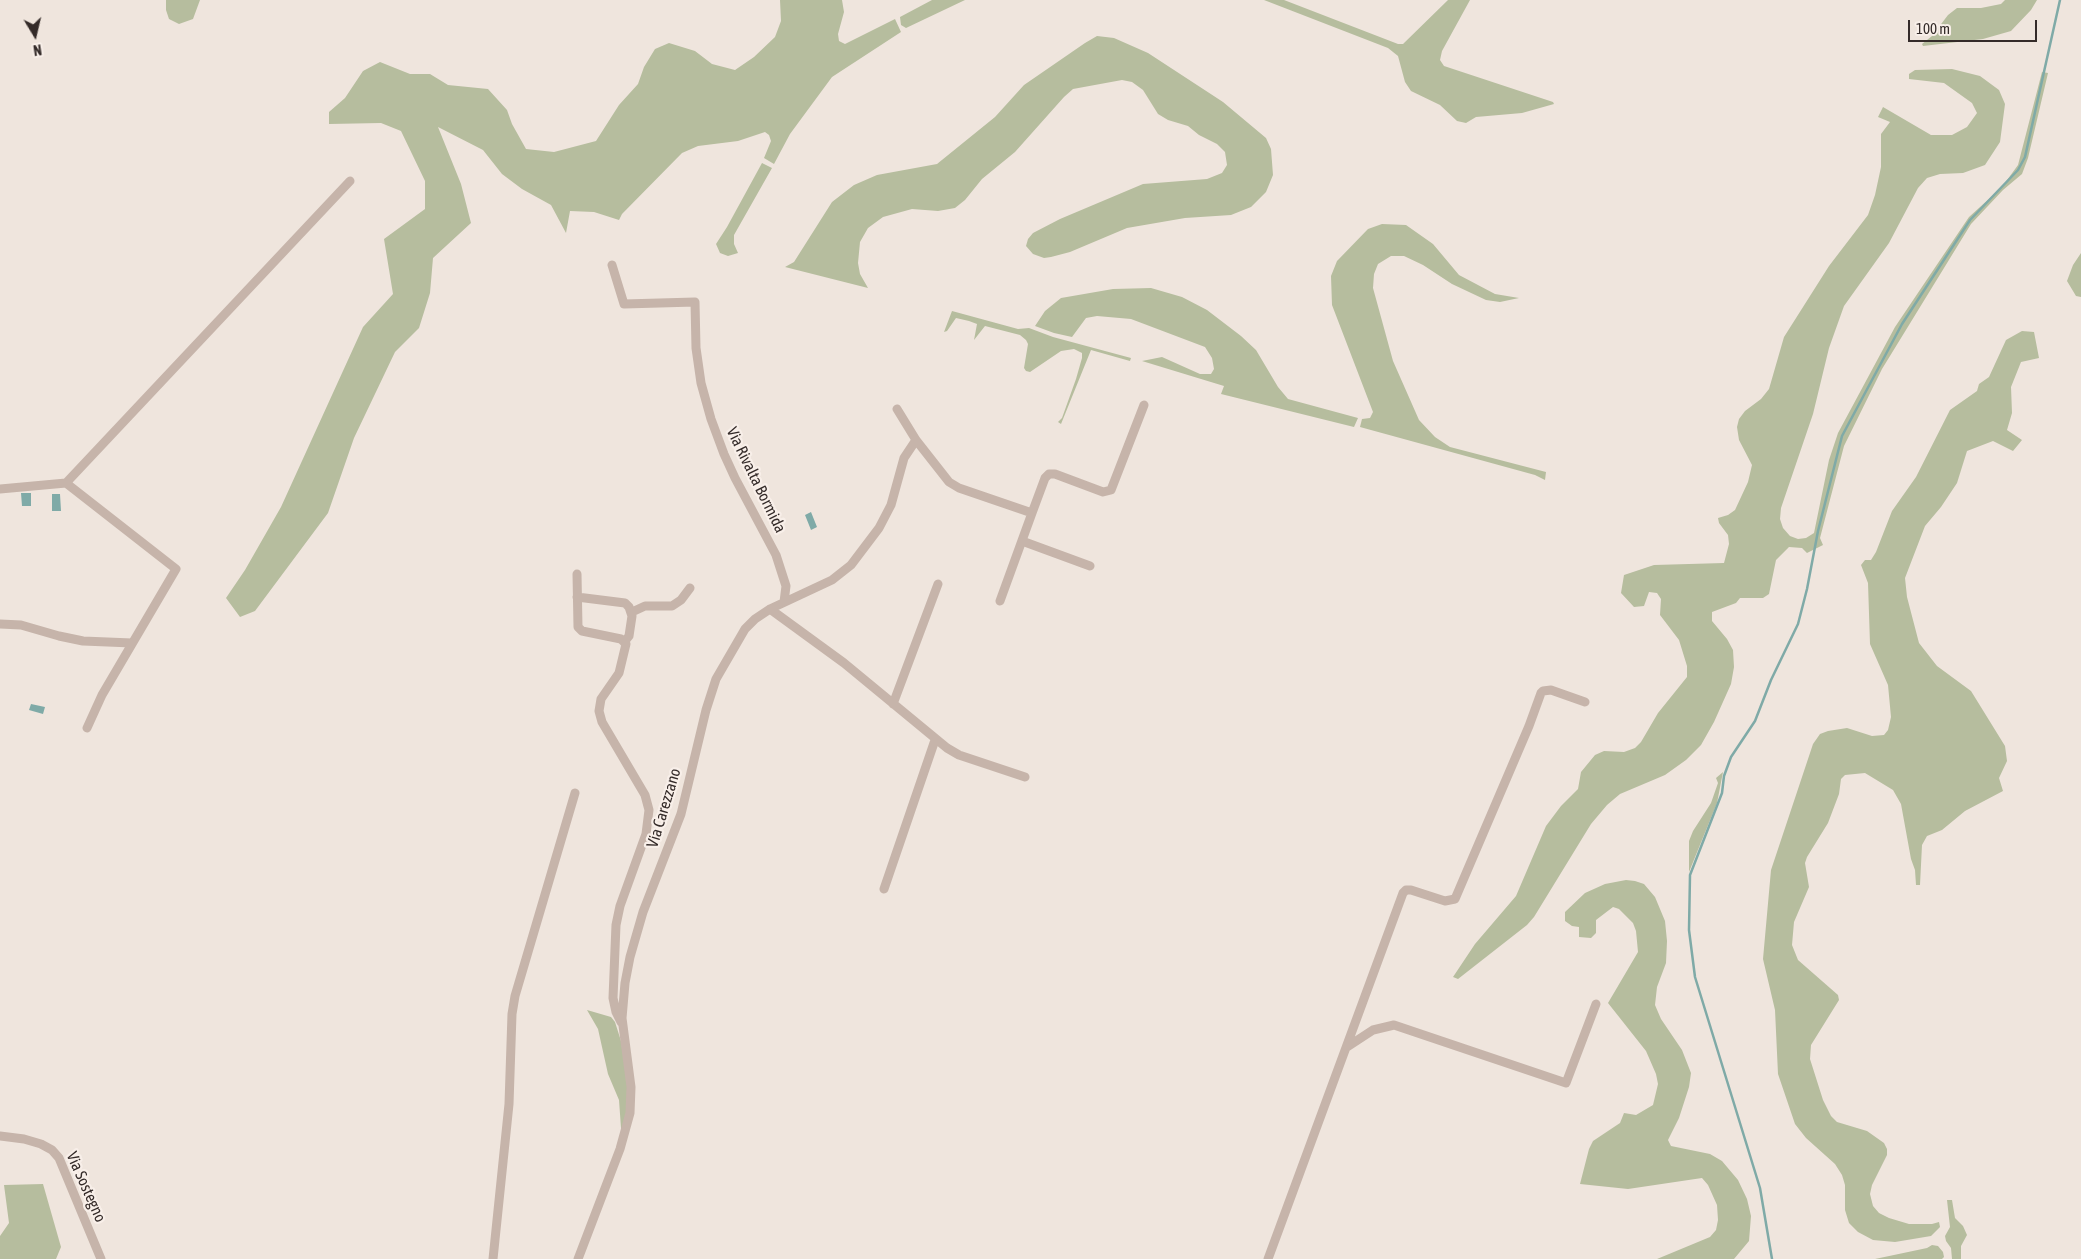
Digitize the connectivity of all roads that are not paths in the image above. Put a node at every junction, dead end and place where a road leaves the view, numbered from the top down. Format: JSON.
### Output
{"nodes":[{"id":1,"x":350,"y":181,"type":"dead end"},
{"id":2,"x":612,"y":265,"type":"dead end"},
{"id":3,"x":1144,"y":405,"type":"dead end"},
{"id":4,"x":897,"y":409,"type":"dead end"},
{"id":5,"x":916,"y":440,"type":"junction"},
{"id":6,"x":66,"y":483,"type":"junction"},
{"id":7,"x":0,"y":489,"type":"edge"},
{"id":8,"x":1032,"y":513,"type":"junction"},
{"id":9,"x":1022,"y":541,"type":"junction"},
{"id":10,"x":1090,"y":566,"type":"dead end"},
{"id":11,"x":577,"y":574,"type":"dead end"},
{"id":12,"x":938,"y":584,"type":"dead end"},
{"id":13,"x":690,"y":588,"type":"dead end"},
{"id":14,"x":577,"y":597,"type":"junction"},
{"id":15,"x":1000,"y":601,"type":"dead end"},
{"id":16,"x":784,"y":602,"type":"junction"},
{"id":17,"x":770,"y":609,"type":"junction"},
{"id":18,"x":632,"y":612,"type":"junction"},
{"id":19,"x":1,"y":624,"type":"edge"},
{"id":20,"x":0,"y":634,"type":"edge"},
{"id":21,"x":625,"y":641,"type":"junction"},
{"id":22,"x":132,"y":643,"type":"junction"},
{"id":23,"x":1585,"y":702,"type":"dead end"},
{"id":24,"x":893,"y":704,"type":"junction"},
{"id":25,"x":87,"y":728,"type":"dead end"},
{"id":26,"x":935,"y":740,"type":"junction"},
{"id":27,"x":1025,"y":776,"type":"dead end"},
{"id":28,"x":575,"y":793,"type":"dead end"},
{"id":29,"x":884,"y":888,"type":"dead end"},
{"id":30,"x":1596,"y":1004,"type":"dead end"},
{"id":31,"x":622,"y":1024,"type":"junction"},
{"id":32,"x":1346,"y":1047,"type":"junction"},
{"id":33,"x":0,"y":1136,"type":"edge"},
{"id":34,"x":101,"y":1259,"type":"edge"},
{"id":35,"x":494,"y":1259,"type":"edge"},
{"id":36,"x":578,"y":1259,"type":"edge"},
{"id":37,"x":1268,"y":1259,"type":"edge"}],
"edges":[{"from":1,"to":6,"type":"street"},
{"from":2,"to":16,"type":"street","name":"Via Rivalta Bormida"},
{"from":3,"to":8,"type":"street"},
{"from":4,"to":5,"type":"street"},
{"from":5,"to":8,"type":"street"},
{"from":5,"to":16,"type":"street","name":"Via Carezzano"},
{"from":6,"to":7,"type":"street"},
{"from":6,"to":22,"type":"street"},
{"from":8,"to":9,"type":"street"},
{"from":9,"to":10,"type":"street"},
{"from":9,"to":15,"type":"street"},
{"from":11,"to":14,"type":"street"},
{"from":12,"to":24,"type":"street"},
{"from":13,"to":18,"type":"street"},
{"from":14,"to":18,"type":"street"},
{"from":14,"to":21,"type":"street"},
{"from":16,"to":17,"type":"street","name":"Via Carezzano"},
{"from":17,"to":24,"type":"street"},
{"from":17,"to":31,"type":"street","name":"Via Carezzano"},
{"from":18,"to":21,"type":"street"},
{"from":19,"to":20,"type":"street"},
{"from":19,"to":22,"type":"street"},
{"from":21,"to":31,"type":"street"},
{"from":22,"to":25,"type":"street"},
{"from":23,"to":32,"type":"street"},
{"from":24,"to":26,"type":"street"},
{"from":26,"to":27,"type":"street"},
{"from":26,"to":29,"type":"street"},
{"from":28,"to":35,"type":"street"},
{"from":30,"to":32,"type":"street"},
{"from":31,"to":36,"type":"street","name":"Via Carezzano"},
{"from":32,"to":37,"type":"street"},
{"from":33,"to":34,"type":"street","name":"Via Sostegno"}]}
